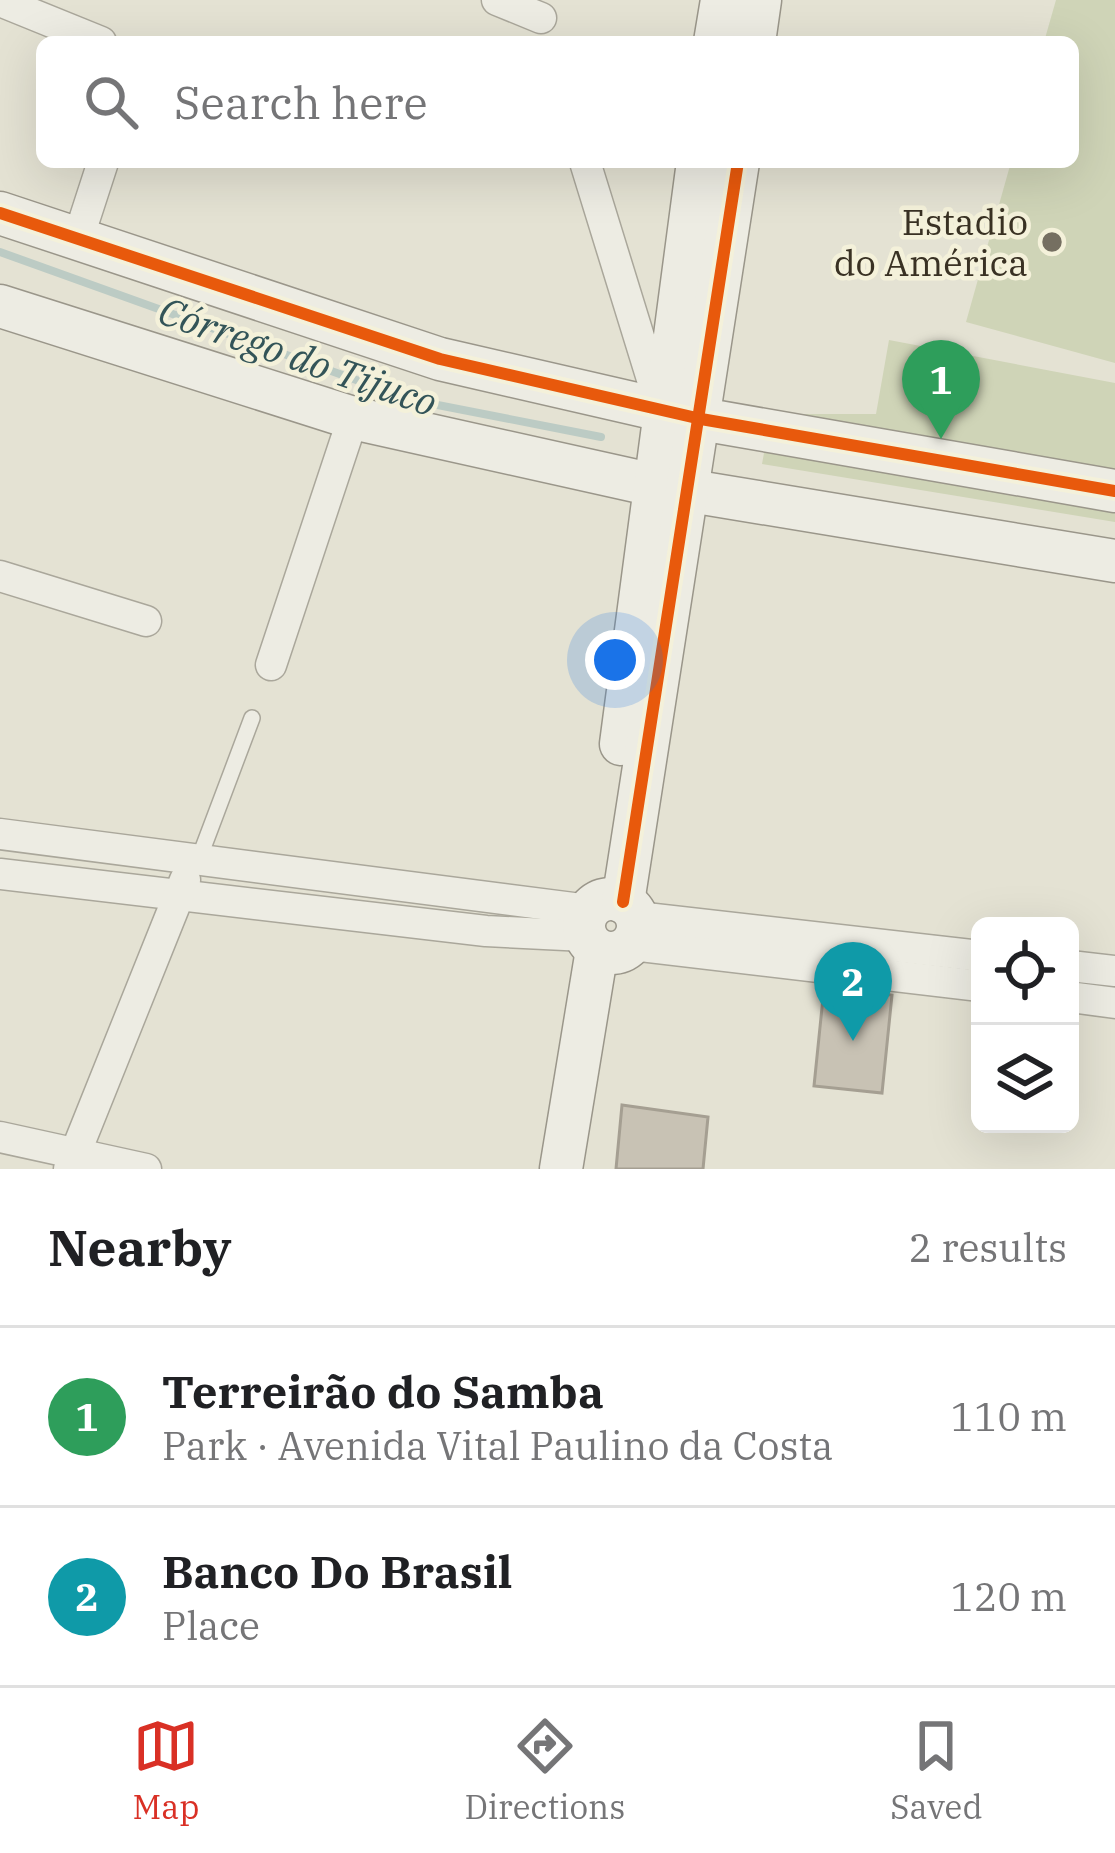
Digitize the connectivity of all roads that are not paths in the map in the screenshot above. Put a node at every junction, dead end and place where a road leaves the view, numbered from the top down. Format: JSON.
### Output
{"nodes":[{"id":1,"x":497,"y":0,"type":"edge"},
{"id":2,"x":722,"y":0,"type":"edge"},
{"id":3,"x":0,"y":1,"type":"edge"},
{"id":4,"x":540,"y":14,"type":"edge"},
{"id":5,"x":741,"y":33,"type":"edge"},
{"id":6,"x":86,"y":36,"type":"edge"},
{"id":7,"x":101,"y":168,"type":"edge"},
{"id":8,"x":587,"y":168,"type":"edge"},
{"id":9,"x":700,"y":168,"type":"edge"},
{"id":10,"x":735,"y":168,"type":"edge"},
{"id":11,"x":712,"y":211,"type":"junction"},
{"id":12,"x":0,"y":213,"type":"edge"},
{"id":13,"x":78,"y":239,"type":"junction"},
{"id":14,"x":0,"y":306,"type":"edge"},
{"id":15,"x":682,"y":415,"type":"junction"},
{"id":16,"x":353,"y":418,"type":"junction"},
{"id":17,"x":672,"y":488,"type":"junction"},
{"id":18,"x":1115,"y":491,"type":"edge"},
{"id":19,"x":1115,"y":561,"type":"edge"},
{"id":20,"x":0,"y":576,"type":"edge"},
{"id":21,"x":146,"y":621,"type":"dead end"},
{"id":22,"x":271,"y":665,"type":"dead end"},
{"id":23,"x":252,"y":718,"type":"dead end"},
{"id":24,"x":0,"y":834,"type":"edge"},
{"id":25,"x":200,"y":856,"type":"junction"},
{"id":26,"x":0,"y":874,"type":"edge"},
{"id":27,"x":175,"y":896,"type":"junction"},
{"id":28,"x":488,"y":915,"type":"junction"},
{"id":29,"x":610,"y":927,"type":"junction"},
{"id":30,"x":971,"y":958,"type":"edge"},
{"id":31,"x":930,"y":965,"type":"junction"},
{"id":32,"x":1079,"y":967,"type":"edge"},
{"id":33,"x":1115,"y":971,"type":"edge"},
{"id":34,"x":971,"y":982,"type":"edge"},
{"id":35,"x":1079,"y":998,"type":"edge"},
{"id":36,"x":1115,"y":1003,"type":"edge"},
{"id":37,"x":0,"y":1138,"type":"edge"},
{"id":38,"x":72,"y":1162,"type":"edge"},
{"id":39,"x":146,"y":1169,"type":"edge"},
{"id":40,"x":561,"y":1169,"type":"edge"},
{"id":41,"x":591,"y":1169,"type":"edge"}],
"edges":[{"from":1,"to":4,"type":"street"},
{"from":2,"to":5,"type":"street"},
{"from":3,"to":6,"type":"street"},
{"from":7,"to":13,"type":"street"},
{"from":8,"to":15,"type":"street"},
{"from":9,"to":11,"type":"street"},
{"from":10,"to":11,"type":"street"},
{"from":11,"to":15,"type":"street"},
{"from":12,"to":13,"type":"street"},
{"from":13,"to":15,"type":"street"},
{"from":14,"to":16,"type":"street"},
{"from":15,"to":17,"type":"street"},
{"from":15,"to":18,"type":"street"},
{"from":16,"to":17,"type":"street"},
{"from":16,"to":22,"type":"street"},
{"from":17,"to":19,"type":"street"},
{"from":17,"to":29,"type":"street"},
{"from":20,"to":21,"type":"street"},
{"from":23,"to":25,"type":"lane"},
{"from":24,"to":25,"type":"street"},
{"from":25,"to":27,"type":"street"},
{"from":25,"to":28,"type":"street"},
{"from":26,"to":27,"type":"street"},
{"from":27,"to":28,"type":"street"},
{"from":27,"to":38,"type":"street"},
{"from":28,"to":29,"type":"street"},
{"from":29,"to":31,"type":"street"},
{"from":29,"to":40,"type":"street"},
{"from":29,"to":41,"type":"street"},
{"from":30,"to":31,"type":"street"},
{"from":31,"to":34,"type":"street"},
{"from":32,"to":33,"type":"street"},
{"from":35,"to":36,"type":"street"},
{"from":37,"to":38,"type":"street"},
{"from":38,"to":39,"type":"street"}]}
